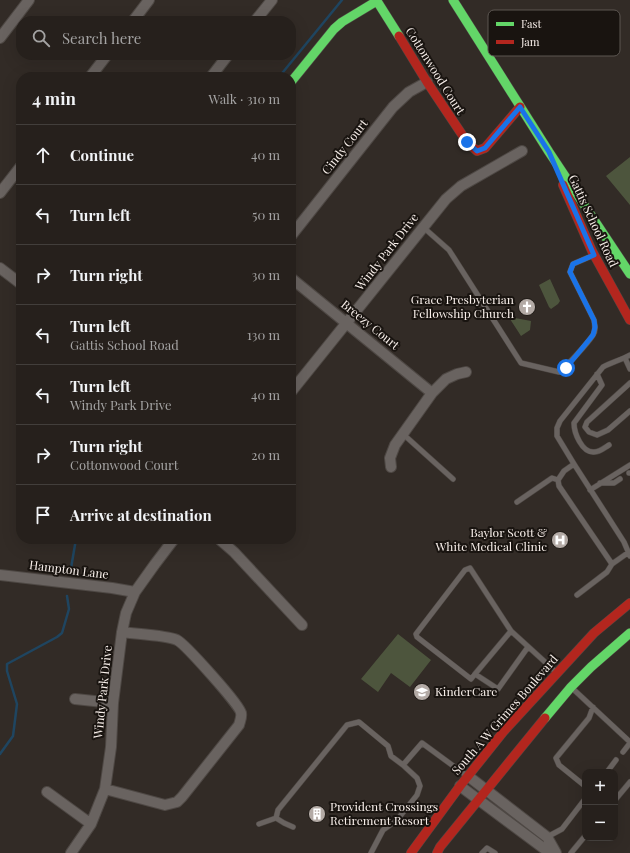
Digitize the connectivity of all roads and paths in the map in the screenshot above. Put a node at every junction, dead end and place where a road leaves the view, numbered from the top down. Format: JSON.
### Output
{"nodes":[{"id":1,"x":29,"y":0,"type":"edge"},
{"id":2,"x":149,"y":0,"type":"edge"},
{"id":3,"x":272,"y":0,"type":"edge"},
{"id":4,"x":453,"y":0,"type":"edge"},
{"id":5,"x":377,"y":1,"type":"edge"},
{"id":6,"x":17,"y":16,"type":"edge"},
{"id":7,"x":137,"y":16,"type":"edge"},
{"id":8,"x":259,"y":16,"type":"edge"},
{"id":9,"x":16,"y":17,"type":"edge"},
{"id":10,"x":0,"y":38,"type":"edge"},
{"id":11,"x":488,"y":56,"type":"edge"},
{"id":12,"x":488,"y":56,"type":"edge"},
{"id":13,"x":103,"y":60,"type":"edge"},
{"id":14,"x":224,"y":60,"type":"edge"},
{"id":15,"x":94,"y":72,"type":"edge"},
{"id":16,"x":215,"y":72,"type":"edge"},
{"id":17,"x":296,"y":76,"type":"edge"},
{"id":18,"x":427,"y":82,"type":"junction"},
{"id":19,"x":520,"y":107,"type":"junction"},
{"id":20,"x":522,"y":151,"type":"dead end"},
{"id":21,"x":549,"y":152,"type":"junction"},
{"id":22,"x":16,"y":173,"type":"edge"},
{"id":23,"x":0,"y":194,"type":"edge"},
{"id":24,"x":423,"y":227,"type":"junction"},
{"id":25,"x":296,"y":230,"type":"edge"},
{"id":26,"x":594,"y":255,"type":"junction"},
{"id":27,"x":0,"y":268,"type":"edge"},
{"id":28,"x":630,"y":274,"type":"edge"},
{"id":29,"x":16,"y":280,"type":"edge"},
{"id":30,"x":296,"y":282,"type":"edge"},
{"id":31,"x":630,"y":320,"type":"edge"},
{"id":32,"x":347,"y":323,"type":"junction"},
{"id":33,"x":628,"y":357,"type":"edge"},
{"id":34,"x":630,"y":369,"type":"edge"},
{"id":35,"x":466,"y":372,"type":"dead end"},
{"id":36,"x":597,"y":374,"type":"junction"},
{"id":37,"x":630,"y":383,"type":"edge"},
{"id":38,"x":296,"y":386,"type":"edge"},
{"id":39,"x":432,"y":393,"type":"junction"},
{"id":40,"x":630,"y":411,"type":"edge"},
{"id":41,"x":403,"y":434,"type":"junction"},
{"id":42,"x":609,"y":446,"type":"dead end"},
{"id":43,"x":574,"y":464,"type":"junction"},
{"id":44,"x":630,"y":465,"type":"edge"},
{"id":45,"x":391,"y":467,"type":"dead end"},
{"id":46,"x":453,"y":479,"type":"dead end"},
{"id":47,"x":620,"y":479,"type":"dead end"},
{"id":48,"x":558,"y":480,"type":"junction"},
{"id":49,"x":600,"y":483,"type":"junction"},
{"id":50,"x":590,"y":490,"type":"junction"},
{"id":51,"x":517,"y":502,"type":"dead end"},
{"id":52,"x":170,"y":544,"type":"edge"},
{"id":53,"x":225,"y":544,"type":"edge"},
{"id":54,"x":629,"y":554,"type":"edge"},
{"id":55,"x":612,"y":564,"type":"junction"},
{"id":56,"x":0,"y":575,"type":"edge"},
{"id":57,"x":135,"y":592,"type":"junction"},
{"id":58,"x":577,"y":595,"type":"dead end"},
{"id":59,"x":630,"y":603,"type":"edge"},
{"id":60,"x":302,"y":625,"type":"dead end"},
{"id":61,"x":511,"y":631,"type":"junction"},
{"id":62,"x":122,"y":632,"type":"junction"},
{"id":63,"x":630,"y":633,"type":"edge"},
{"id":64,"x":528,"y":647,"type":"junction"},
{"id":65,"x":557,"y":673,"type":"junction"},
{"id":66,"x":475,"y":674,"type":"junction"},
{"id":67,"x":571,"y":687,"type":"junction"},
{"id":68,"x":75,"y":699,"type":"dead end"},
{"id":69,"x":113,"y":703,"type":"junction"},
{"id":70,"x":593,"y":707,"type":"junction"},
{"id":71,"x":630,"y":743,"type":"edge"},
{"id":72,"x":623,"y":752,"type":"dead end"},
{"id":73,"x":616,"y":760,"type":"dead end"},
{"id":74,"x":403,"y":765,"type":"junction"},
{"id":75,"x":609,"y":769,"type":"edge"},
{"id":76,"x":468,"y":776,"type":"junction"},
{"id":77,"x":630,"y":782,"type":"edge"},
{"id":78,"x":582,"y":784,"type":"edge"},
{"id":79,"x":460,"y":786,"type":"junction"},
{"id":80,"x":105,"y":789,"type":"junction"},
{"id":81,"x":487,"y":790,"type":"junction"},
{"id":82,"x":47,"y":792,"type":"dead end"},
{"id":83,"x":618,"y":796,"type":"edge"},
{"id":84,"x":479,"y":800,"type":"junction"},
{"id":85,"x":582,"y":803,"type":"edge"},
{"id":86,"x":276,"y":818,"type":"junction"},
{"id":87,"x":91,"y":824,"type":"junction"},
{"id":88,"x":259,"y":824,"type":"dead end"},
{"id":89,"x":293,"y":827,"type":"dead end"},
{"id":90,"x":547,"y":837,"type":"junction"},
{"id":91,"x":582,"y":840,"type":"edge"},
{"id":92,"x":71,"y":853,"type":"edge"},
{"id":93,"x":371,"y":853,"type":"edge"},
{"id":94,"x":410,"y":853,"type":"edge"},
{"id":95,"x":437,"y":853,"type":"edge"},
{"id":96,"x":482,"y":853,"type":"edge"},
{"id":97,"x":495,"y":853,"type":"edge"},
{"id":98,"x":556,"y":853,"type":"edge"},
{"id":99,"x":571,"y":853,"type":"edge"}],
"edges":[{"from":1,"to":6,"type":"street"},
{"from":2,"to":7,"type":"street"},
{"from":3,"to":8,"type":"street"},
{"from":4,"to":11,"type":"main road","name":"Gattis School Road"},
{"from":5,"to":17,"type":"main road"},
{"from":5,"to":18,"type":"main road","name":"Cottonwood Court"},
{"from":9,"to":10,"type":"street"},
{"from":12,"to":19,"type":"main road","name":"Gattis School Road"},
{"from":13,"to":15,"type":"street"},
{"from":14,"to":16,"type":"street"},
{"from":18,"to":19,"type":"main road","name":"Cottonwood Court"},
{"from":18,"to":25,"type":"street","name":"Cindy Court"},
{"from":19,"to":21,"type":"main road","name":"Gattis School Road"},
{"from":20,"to":24,"type":"street","name":"Windy Park Drive"},
{"from":21,"to":26,"type":"main road","name":"Gattis School Road"},
{"from":21,"to":28,"type":"main road","name":"Gattis School Road"},
{"from":22,"to":23,"type":"street"},
{"from":24,"to":26,"type":"lane"},
{"from":24,"to":32,"type":"street","name":"Windy Park Drive"},
{"from":26,"to":31,"type":"main road","name":"Gattis School Road"},
{"from":27,"to":29,"type":"street"},
{"from":30,"to":32,"type":"street","name":"Breezy Court"},
{"from":32,"to":38,"type":"street","name":"Windy Park Drive"},
{"from":32,"to":39,"type":"street","name":"Breezy Court"},
{"from":33,"to":34,"type":"lane"},
{"from":33,"to":36,"type":"lane"},
{"from":35,"to":39,"type":"street"},
{"from":36,"to":42,"type":"lane"},
{"from":36,"to":43,"type":"lane"},
{"from":37,"to":40,"type":"lane"},
{"from":39,"to":41,"type":"street"},
{"from":41,"to":45,"type":"street"},
{"from":41,"to":46,"type":"lane"},
{"from":43,"to":48,"type":"lane"},
{"from":43,"to":50,"type":"lane"},
{"from":44,"to":49,"type":"lane"},
{"from":47,"to":49,"type":"lane"},
{"from":48,"to":51,"type":"lane"},
{"from":48,"to":55,"type":"lane"},
{"from":49,"to":50,"type":"lane"},
{"from":50,"to":54,"type":"lane"},
{"from":52,"to":57,"type":"street","name":"Windy Park Drive"},
{"from":53,"to":60,"type":"street"},
{"from":54,"to":55,"type":"lane"},
{"from":55,"to":58,"type":"lane"},
{"from":56,"to":57,"type":"street","name":"Hampton Lane"},
{"from":57,"to":62,"type":"street","name":"Windy Park Drive"},
{"from":59,"to":65,"type":"main road","name":"South A W Grimes Boulevard"},
{"from":61,"to":64,"type":"lane"},
{"from":61,"to":66,"type":"lane"},
{"from":61,"to":66,"type":"lane"},
{"from":62,"to":69,"type":"street","name":"Windy Park Drive"},
{"from":62,"to":80,"type":"street"},
{"from":63,"to":67,"type":"main road"},
{"from":64,"to":65,"type":"lane"},
{"from":64,"to":66,"type":"lane"},
{"from":65,"to":76,"type":"main road","name":"South A W Grimes Boulevard"},
{"from":67,"to":70,"type":"lane"},
{"from":67,"to":81,"type":"main road"},
{"from":68,"to":69,"type":"street"},
{"from":69,"to":80,"type":"street","name":"Windy Park Drive"},
{"from":70,"to":71,"type":"lane"},
{"from":70,"to":78,"type":"lane"},
{"from":71,"to":72,"type":"lane"},
{"from":73,"to":75,"type":"lane"},
{"from":74,"to":76,"type":"lane"},
{"from":74,"to":86,"type":"lane"},
{"from":74,"to":93,"type":"lane"},
{"from":76,"to":79,"type":"main road","name":"South A W Grimes Boulevard"},
{"from":76,"to":81,"type":"street"},
{"from":77,"to":83,"type":"lane"},
{"from":79,"to":84,"type":"street"},
{"from":79,"to":94,"type":"main road","name":"South A W Grimes Boulevard"},
{"from":80,"to":87,"type":"street","name":"Windy Park Drive"},
{"from":81,"to":84,"type":"main road"},
{"from":81,"to":90,"type":"street"},
{"from":82,"to":87,"type":"street"},
{"from":84,"to":95,"type":"main road"},
{"from":84,"to":98,"type":"street"},
{"from":85,"to":90,"type":"lane"},
{"from":86,"to":88,"type":"lane"},
{"from":86,"to":89,"type":"lane"},
{"from":87,"to":92,"type":"street","name":"Windy Park Drive"},
{"from":90,"to":98,"type":"street"},
{"from":91,"to":99,"type":"lane"},
{"from":96,"to":97,"type":"lane"}]}
